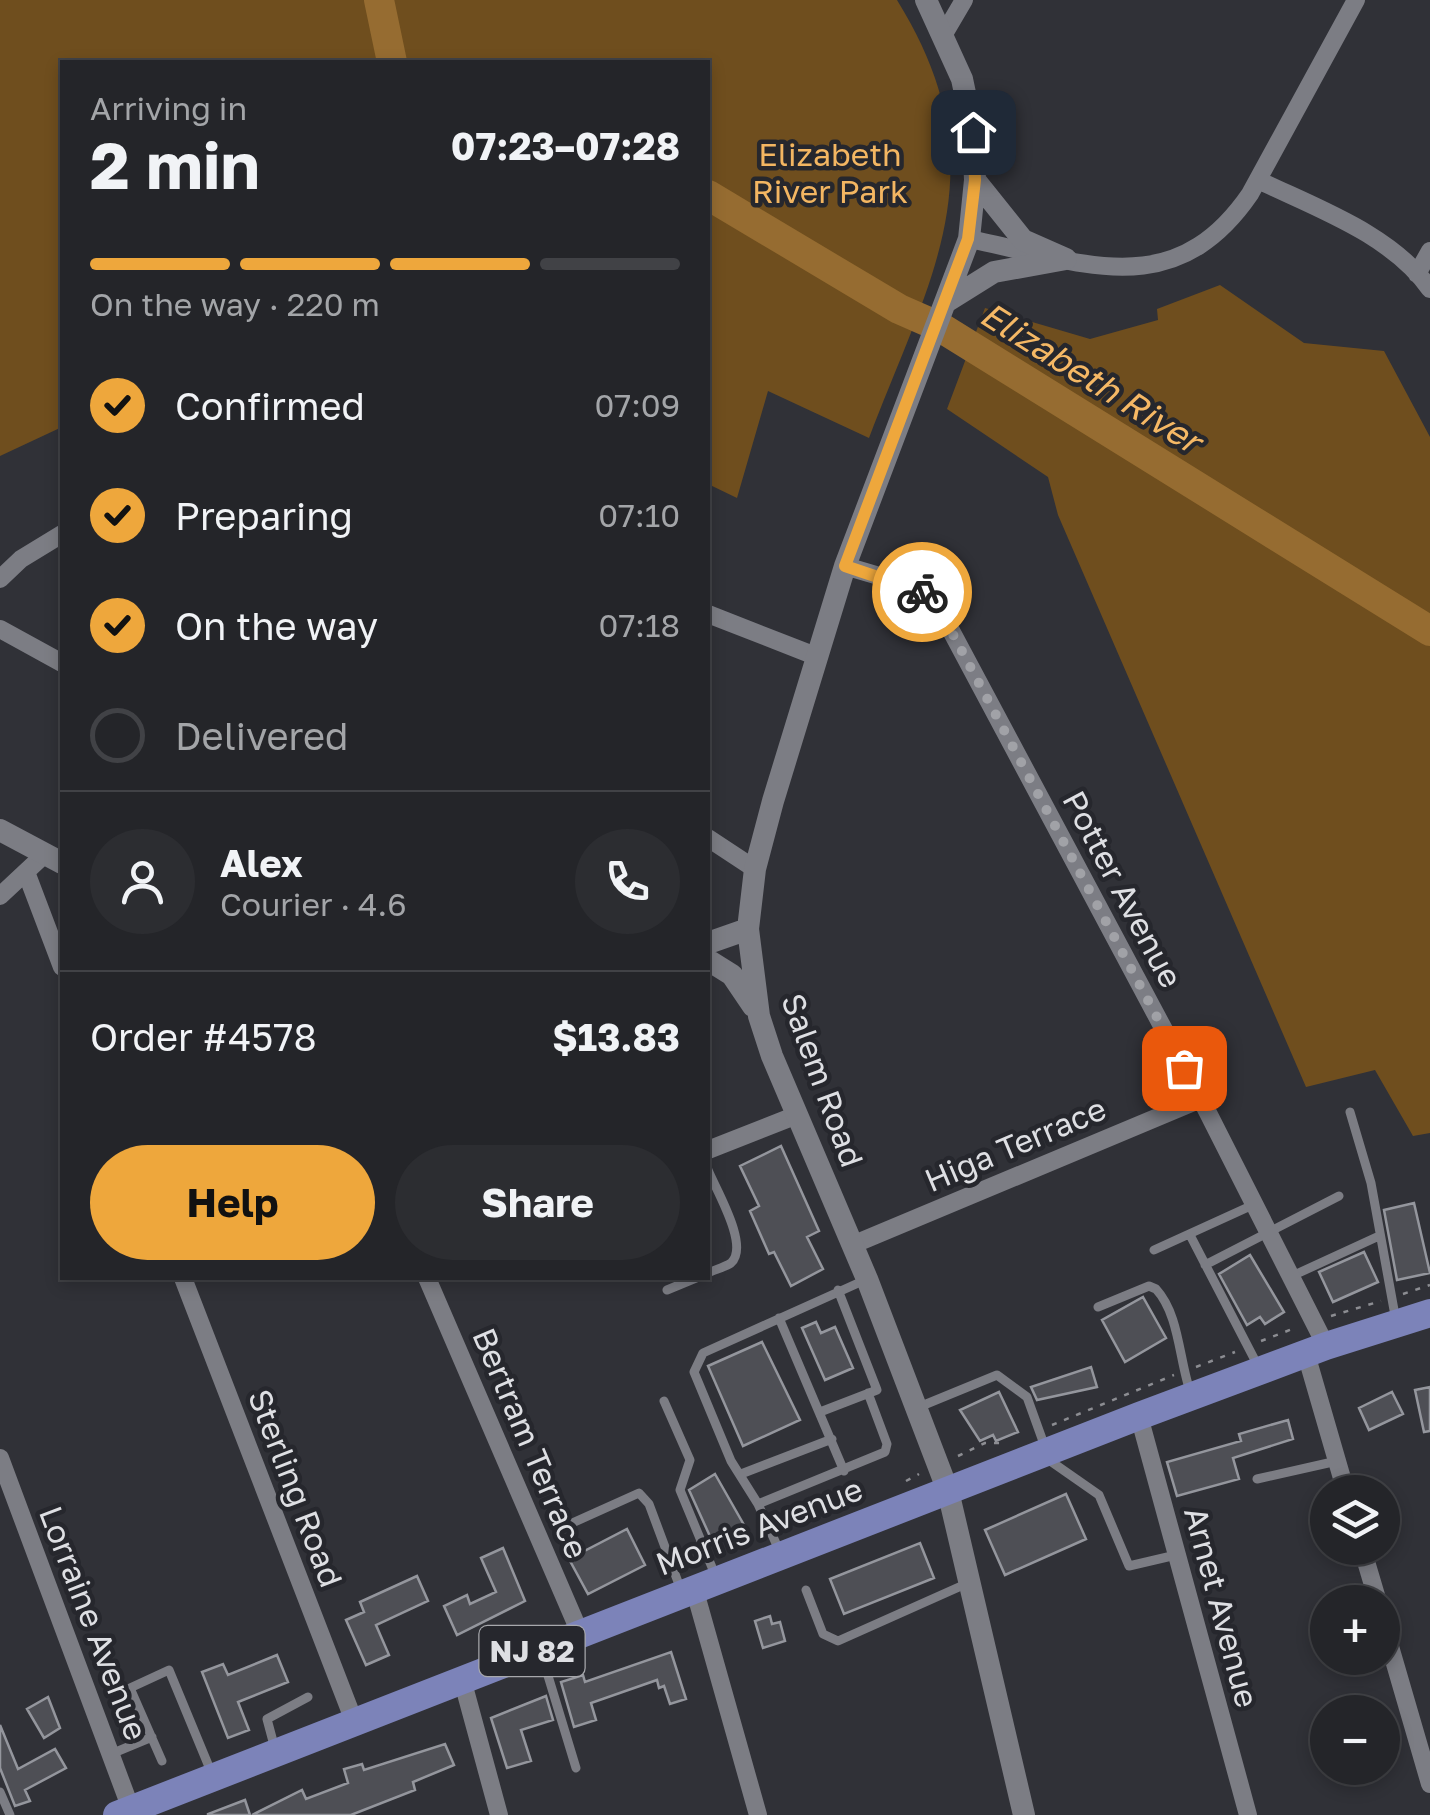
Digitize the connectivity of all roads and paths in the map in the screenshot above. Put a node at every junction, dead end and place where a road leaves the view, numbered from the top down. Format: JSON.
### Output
{"nodes":[{"id":1,"x":926,"y":0,"type":"edge"},
{"id":2,"x":964,"y":0,"type":"edge"},
{"id":3,"x":1356,"y":0,"type":"edge"},
{"id":4,"x":944,"y":34,"type":"junction"},
{"id":5,"x":975,"y":180,"type":"junction"},
{"id":6,"x":1258,"y":180,"type":"junction"},
{"id":7,"x":968,"y":239,"type":"junction"},
{"id":8,"x":1430,"y":250,"type":"edge"},
{"id":9,"x":1066,"y":259,"type":"junction"},
{"id":10,"x":1424,"y":281,"type":"edge"},
{"id":11,"x":946,"y":302,"type":"junction"},
{"id":12,"x":60,"y":535,"type":"edge"},
{"id":13,"x":845,"y":566,"type":"junction"},
{"id":14,"x":0,"y":579,"type":"edge"},
{"id":15,"x":710,"y":615,"type":"edge"},
{"id":16,"x":0,"y":629,"type":"edge"},
{"id":17,"x":818,"y":657,"type":"junction"},
{"id":18,"x":60,"y":661,"type":"edge"},
{"id":19,"x":0,"y":830,"type":"edge"},
{"id":20,"x":710,"y":839,"type":"edge"},
{"id":21,"x":54,"y":858,"type":"edge"},
{"id":22,"x":755,"y":869,"type":"junction"},
{"id":23,"x":26,"y":872,"type":"junction"},
{"id":24,"x":0,"y":896,"type":"edge"},
{"id":25,"x":748,"y":929,"type":"junction"},
{"id":26,"x":710,"y":942,"type":"edge"},
{"id":27,"x":710,"y":961,"type":"edge"},
{"id":28,"x":60,"y":962,"type":"edge"},
{"id":29,"x":759,"y":1016,"type":"junction"},
{"id":30,"x":1201,"y":1099,"type":"junction"},
{"id":31,"x":1350,"y":1112,"type":"dead end"},
{"id":32,"x":798,"y":1115,"type":"junction"},
{"id":33,"x":710,"y":1149,"type":"edge"},
{"id":34,"x":710,"y":1175,"type":"edge"},
{"id":35,"x":1339,"y":1196,"type":"dead end"},
{"id":36,"x":1255,"y":1204,"type":"junction"},
{"id":37,"x":1270,"y":1232,"type":"junction"},
{"id":38,"x":1190,"y":1235,"type":"junction"},
{"id":39,"x":1380,"y":1236,"type":"junction"},
{"id":40,"x":852,"y":1245,"type":"junction"},
{"id":41,"x":1154,"y":1250,"type":"dead end"},
{"id":42,"x":1205,"y":1265,"type":"junction"},
{"id":43,"x":710,"y":1272,"type":"edge"},
{"id":44,"x":1292,"y":1276,"type":"junction"},
{"id":45,"x":868,"y":1279,"type":"junction"},
{"id":46,"x":183,"y":1280,"type":"edge"},
{"id":47,"x":428,"y":1280,"type":"edge"},
{"id":48,"x":691,"y":1280,"type":"edge"},
{"id":49,"x":1430,"y":1285,"type":"edge"},
{"id":50,"x":667,"y":1290,"type":"dead end"},
{"id":51,"x":838,"y":1290,"type":"junction"},
{"id":52,"x":1098,"y":1306,"type":"dead end"},
{"id":53,"x":1394,"y":1310,"type":"junction"},
{"id":54,"x":1430,"y":1313,"type":"edge"},
{"id":55,"x":779,"y":1318,"type":"junction"},
{"id":56,"x":1315,"y":1340,"type":"junction"},
{"id":57,"x":1254,"y":1358,"type":"junction"},
{"id":58,"x":1188,"y":1384,"type":"junction"},
{"id":59,"x":872,"y":1391,"type":"junction"},
{"id":60,"x":664,"y":1401,"type":"dead end"},
{"id":61,"x":916,"y":1408,"type":"junction"},
{"id":62,"x":820,"y":1412,"type":"junction"},
{"id":63,"x":1139,"y":1416,"type":"junction"},
{"id":64,"x":832,"y":1439,"type":"junction"},
{"id":65,"x":1042,"y":1445,"type":"junction"},
{"id":66,"x":0,"y":1458,"type":"edge"},
{"id":67,"x":1337,"y":1461,"type":"junction"},
{"id":68,"x":844,"y":1471,"type":"junction"},
{"id":69,"x":741,"y":1474,"type":"junction"},
{"id":70,"x":1341,"y":1475,"type":"edge"},
{"id":71,"x":943,"y":1478,"type":"junction"},
{"id":72,"x":1257,"y":1479,"type":"dead end"},
{"id":73,"x":906,"y":1481,"type":"dead end"},
{"id":74,"x":758,"y":1504,"type":"junction"},
{"id":75,"x":570,"y":1524,"type":"dead end"},
{"id":76,"x":781,"y":1555,"type":"junction"},
{"id":77,"x":1177,"y":1555,"type":"junction"},
{"id":78,"x":970,"y":1582,"type":"junction"},
{"id":79,"x":698,"y":1587,"type":"junction"},
{"id":80,"x":806,"y":1590,"type":"dead end"},
{"id":81,"x":580,"y":1632,"type":"junction"},
{"id":82,"x":540,"y":1648,"type":"junction"},
{"id":83,"x":1398,"y":1675,"type":"edge"},
{"id":84,"x":462,"y":1678,"type":"junction"},
{"id":85,"x":308,"y":1697,"type":"dead end"},
{"id":86,"x":354,"y":1721,"type":"junction"},
{"id":87,"x":152,"y":1737,"type":"junction"},
{"id":88,"x":276,"y":1752,"type":"junction"},
{"id":89,"x":111,"y":1754,"type":"junction"},
{"id":90,"x":162,"y":1761,"type":"dead end"},
{"id":91,"x":576,"y":1768,"type":"dead end"},
{"id":92,"x":213,"y":1776,"type":"junction"},
{"id":93,"x":1430,"y":1784,"type":"edge"},
{"id":94,"x":0,"y":1792,"type":"edge"},
{"id":95,"x":139,"y":1810,"type":"edge"},
{"id":96,"x":10,"y":1815,"type":"edge"},
{"id":97,"x":499,"y":1815,"type":"edge"},
{"id":98,"x":758,"y":1815,"type":"edge"},
{"id":99,"x":1024,"y":1815,"type":"edge"},
{"id":100,"x":1248,"y":1815,"type":"edge"}],
"edges":[{"from":1,"to":4,"type":"street","name":"Salem Road"},
{"from":2,"to":4,"type":"street"},
{"from":3,"to":6,"type":"street"},
{"from":4,"to":5,"type":"street","name":"Salem Road"},
{"from":5,"to":7,"type":"street","name":"Salem Road"},
{"from":5,"to":9,"type":"street"},
{"from":6,"to":9,"type":"street"},
{"from":6,"to":10,"type":"street"},
{"from":7,"to":9,"type":"street"},
{"from":7,"to":11,"type":"street","name":"Salem Road"},
{"from":8,"to":10,"type":"street"},
{"from":9,"to":11,"type":"street"},
{"from":11,"to":13,"type":"street","name":"Salem Road"},
{"from":12,"to":14,"type":"street"},
{"from":13,"to":17,"type":"street","name":"Salem Road"},
{"from":13,"to":30,"type":"street","name":"Potter Avenue"},
{"from":15,"to":17,"type":"street"},
{"from":16,"to":18,"type":"street"},
{"from":17,"to":22,"type":"street","name":"Salem Road"},
{"from":19,"to":21,"type":"street"},
{"from":20,"to":22,"type":"street"},
{"from":21,"to":23,"type":"street"},
{"from":22,"to":25,"type":"street","name":"Salem Road"},
{"from":23,"to":24,"type":"street"},
{"from":23,"to":28,"type":"street"},
{"from":25,"to":26,"type":"street"},
{"from":25,"to":29,"type":"street","name":"Salem Road"},
{"from":27,"to":29,"type":"street"},
{"from":29,"to":32,"type":"street","name":"Salem Road"},
{"from":30,"to":36,"type":"street","name":"Potter Avenue"},
{"from":30,"to":40,"type":"street","name":"Higa Terrace"},
{"from":31,"to":39,"type":"lane"},
{"from":32,"to":33,"type":"street"},
{"from":32,"to":40,"type":"street","name":"Salem Road"},
{"from":34,"to":43,"type":"lane"},
{"from":35,"to":37,"type":"lane"},
{"from":36,"to":37,"type":"street","name":"Potter Avenue"},
{"from":36,"to":38,"type":"lane"},
{"from":37,"to":42,"type":"lane"},
{"from":37,"to":44,"type":"street","name":"Potter Avenue"},
{"from":38,"to":41,"type":"lane"},
{"from":38,"to":42,"type":"lane"},
{"from":39,"to":44,"type":"lane"},
{"from":39,"to":53,"type":"lane"},
{"from":40,"to":45,"type":"street","name":"Salem Road"},
{"from":42,"to":57,"type":"lane"},
{"from":44,"to":56,"type":"street","name":"Potter Avenue"},
{"from":45,"to":51,"type":"lane"},
{"from":45,"to":61,"type":"street","name":"Salem Road"},
{"from":46,"to":86,"type":"street","name":"Sterling Road"},
{"from":47,"to":81,"type":"street","name":"Bertram Terrace"},
{"from":48,"to":50,"type":"lane"},
{"from":49,"to":53,"type":"path"},
{"from":51,"to":55,"type":"lane"},
{"from":51,"to":59,"type":"lane"},
{"from":52,"to":58,"type":"lane"},
{"from":53,"to":54,"type":"main road","name":"Morris Avenue","number":"NJ 82"},
{"from":53,"to":56,"type":"main road","name":"Morris Avenue","number":"NJ 82"},
{"from":53,"to":56,"type":"path"},
{"from":55,"to":62,"type":"lane"},
{"from":55,"to":69,"type":"lane"},
{"from":56,"to":57,"type":"main road","name":"Morris Avenue","number":"NJ 82"},
{"from":56,"to":57,"type":"path"},
{"from":56,"to":67,"type":"street","name":"Potter Avenue"},
{"from":57,"to":58,"type":"main road","name":"Morris Avenue","number":"NJ 82"},
{"from":57,"to":58,"type":"path"},
{"from":58,"to":63,"type":"main road","name":"Morris Avenue","number":"NJ 82"},
{"from":58,"to":65,"type":"path"},
{"from":59,"to":62,"type":"lane"},
{"from":59,"to":68,"type":"lane"},
{"from":60,"to":79,"type":"lane"},
{"from":61,"to":65,"type":"lane"},
{"from":61,"to":71,"type":"street","name":"Salem Road"},
{"from":62,"to":64,"type":"lane"},
{"from":63,"to":65,"type":"main road","name":"Morris Avenue","number":"NJ 82"},
{"from":63,"to":77,"type":"street","name":"Arnet Avenue"},
{"from":64,"to":68,"type":"lane"},
{"from":64,"to":69,"type":"lane"},
{"from":65,"to":71,"type":"main road","name":"Morris Avenue","number":"NJ 82"},
{"from":65,"to":71,"type":"path"},
{"from":65,"to":77,"type":"lane"},
{"from":66,"to":89,"type":"street","name":"Lorraine Avenue"},
{"from":67,"to":70,"type":"street","name":"Potter Avenue"},
{"from":67,"to":72,"type":"lane"},
{"from":68,"to":74,"type":"lane"},
{"from":69,"to":74,"type":"lane"},
{"from":71,"to":73,"type":"path"},
{"from":71,"to":76,"type":"main road","name":"Morris Avenue","number":"NJ 82"},
{"from":71,"to":78,"type":"street","name":"Salem Road"},
{"from":74,"to":76,"type":"lane"},
{"from":75,"to":79,"type":"lane"},
{"from":76,"to":79,"type":"main road","name":"Morris Avenue","number":"NJ 82"},
{"from":77,"to":100,"type":"street","name":"Arnet Avenue"},
{"from":78,"to":80,"type":"lane"},
{"from":78,"to":99,"type":"street","name":"Salem Road"},
{"from":79,"to":81,"type":"main road","name":"Morris Avenue","number":"NJ 82"},
{"from":79,"to":98,"type":"street"},
{"from":81,"to":82,"type":"main road","name":"Morris Avenue","number":"NJ 82"},
{"from":82,"to":84,"type":"main road","name":"Morris Avenue","number":"NJ 82"},
{"from":82,"to":91,"type":"lane"},
{"from":83,"to":93,"type":"street"},
{"from":84,"to":86,"type":"main road","name":"Morris Avenue","number":"NJ 82"},
{"from":84,"to":97,"type":"street"},
{"from":85,"to":88,"type":"lane"},
{"from":86,"to":88,"type":"main road","name":"Morris Avenue","number":"NJ 82"},
{"from":87,"to":89,"type":"lane"},
{"from":87,"to":90,"type":"lane"},
{"from":87,"to":92,"type":"lane"},
{"from":88,"to":92,"type":"main road","name":"Morris Avenue","number":"NJ 82"},
{"from":89,"to":95,"type":"street","name":"Lorraine Avenue"},
{"from":92,"to":95,"type":"main road","name":"Morris Avenue","number":"NJ 82"},
{"from":94,"to":96,"type":"lane"}]}
